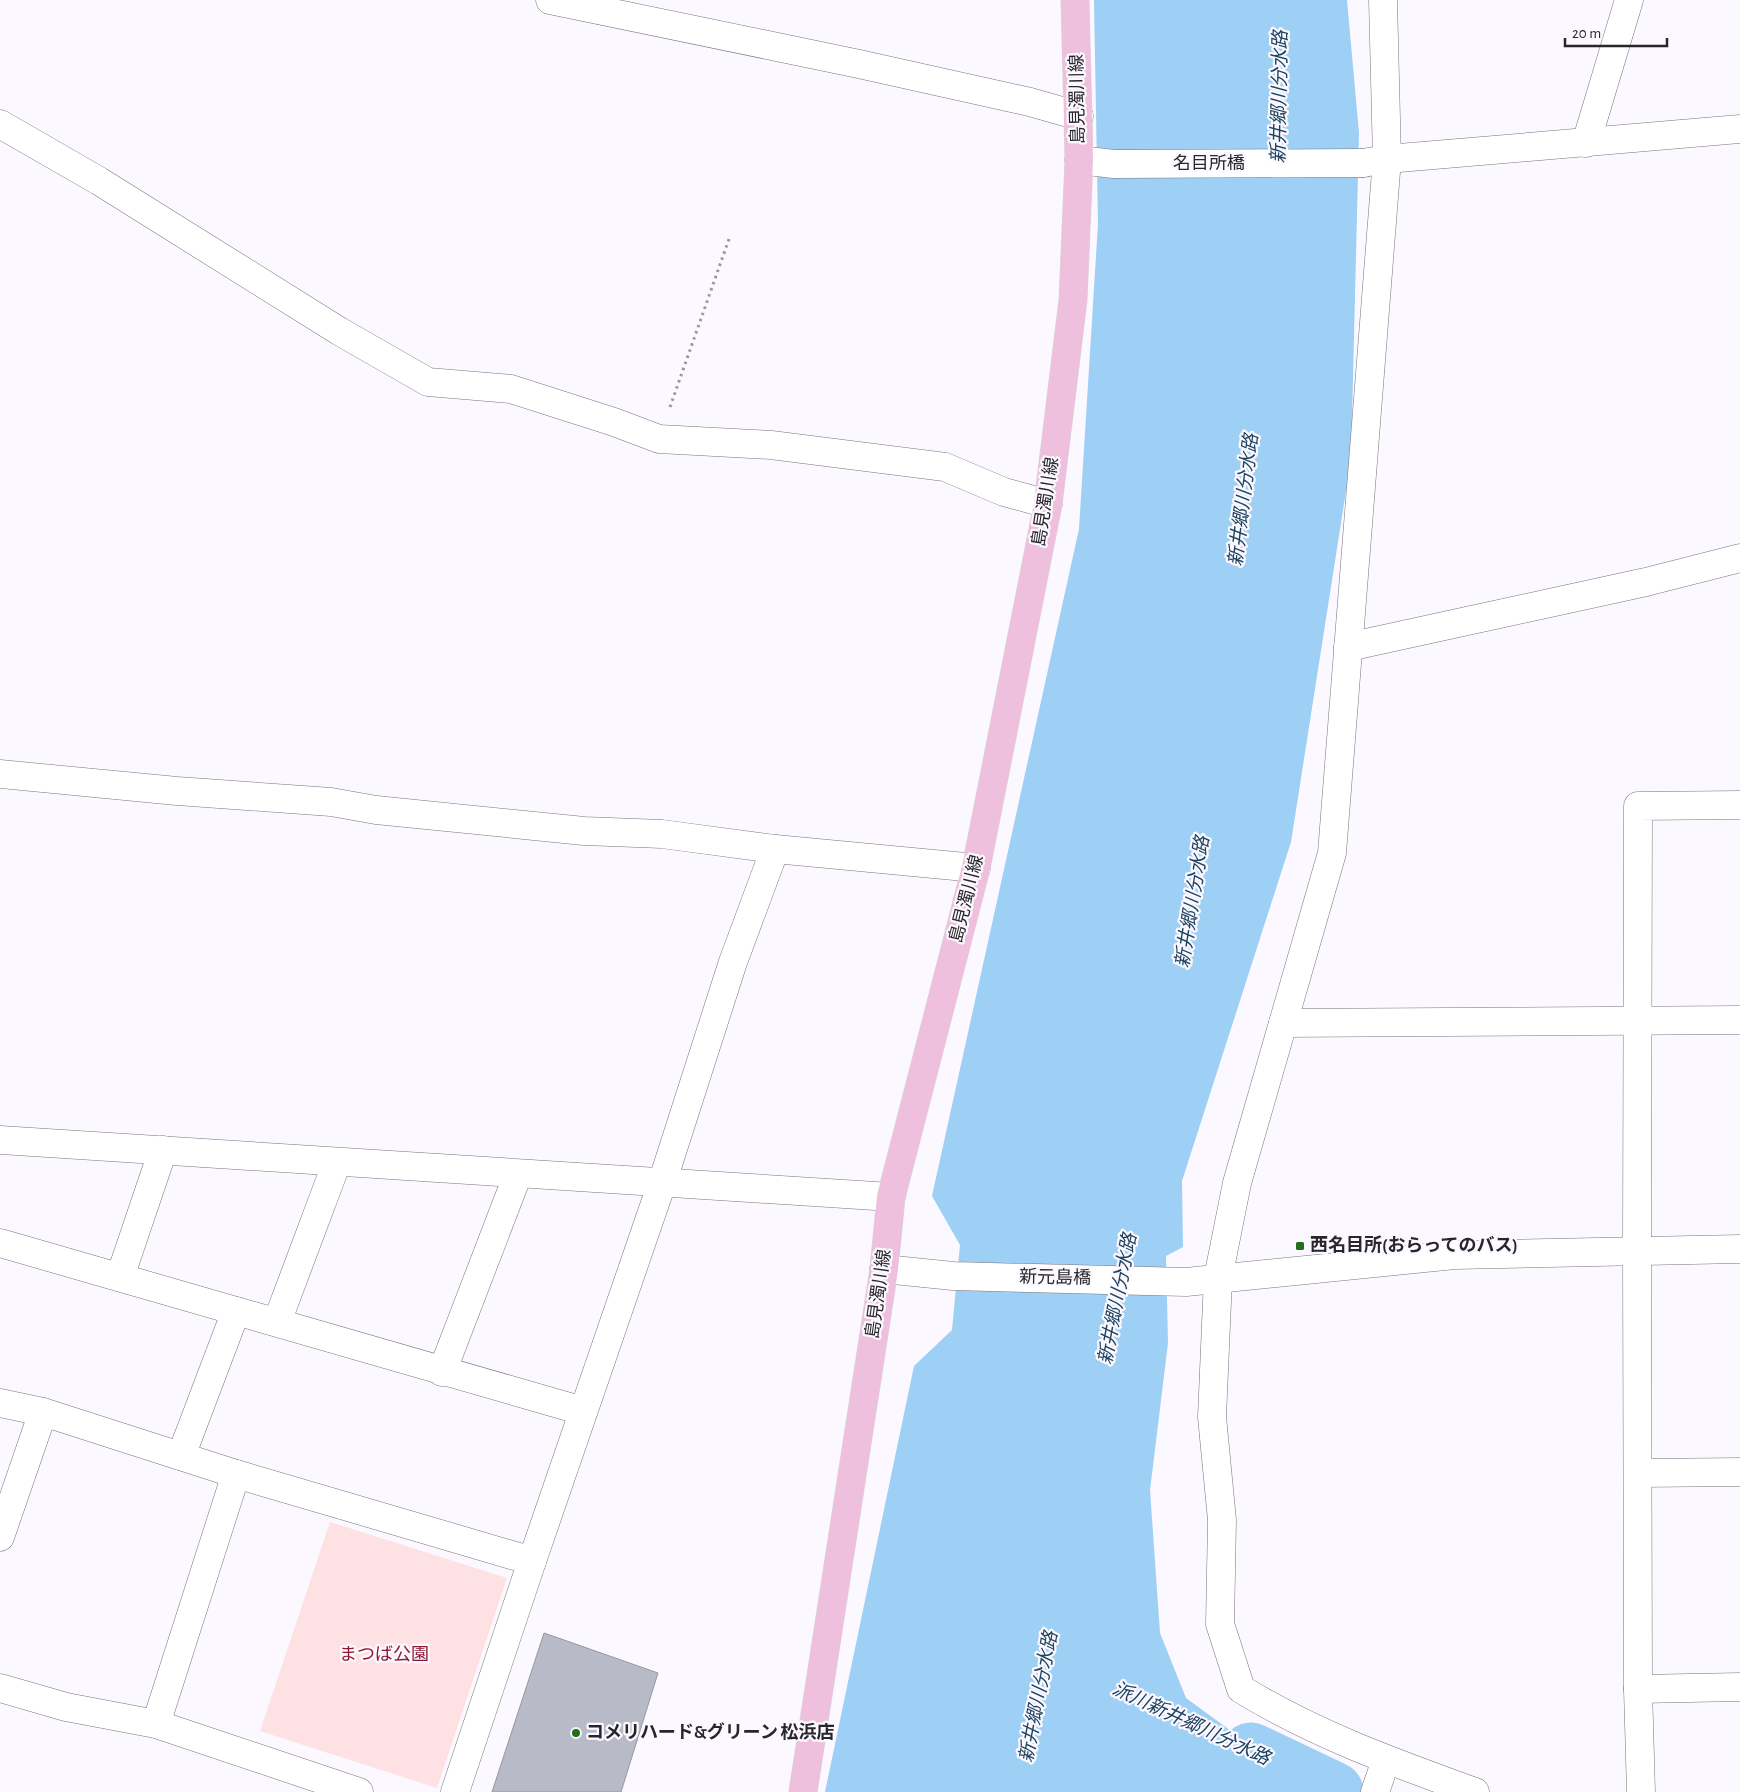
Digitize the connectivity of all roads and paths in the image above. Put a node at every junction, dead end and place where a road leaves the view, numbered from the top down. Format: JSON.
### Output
{"nodes":[{"id":1,"x":550,"y":0,"type":"edge"},
{"id":2,"x":1075,"y":0,"type":"edge"},
{"id":3,"x":1382,"y":0,"type":"edge"},
{"id":4,"x":1629,"y":0,"type":"edge"},
{"id":5,"x":1079,"y":116,"type":"junction"},
{"id":6,"x":0,"y":124,"type":"edge"},
{"id":7,"x":1740,"y":130,"type":"edge"},
{"id":8,"x":1586,"y":143,"type":"junction"},
{"id":9,"x":1080,"y":160,"type":"junction"},
{"id":10,"x":1371,"y":161,"type":"junction"},
{"id":11,"x":729,"y":239,"type":"dead end"},
{"id":12,"x":659,"y":439,"type":"junction"},
{"id":13,"x":1048,"y":504,"type":"junction"},
{"id":14,"x":1740,"y":558,"type":"edge"},
{"id":15,"x":1348,"y":648,"type":"junction"},
{"id":16,"x":0,"y":774,"type":"edge"},
{"id":17,"x":1740,"y":805,"type":"edge"},
{"id":18,"x":775,"y":849,"type":"junction"},
{"id":19,"x":976,"y":868,"type":"junction"},
{"id":20,"x":1638,"y":1020,"type":"junction"},
{"id":21,"x":1740,"y":1020,"type":"edge"},
{"id":22,"x":1283,"y":1023,"type":"junction"},
{"id":23,"x":0,"y":1140,"type":"edge"},
{"id":24,"x":163,"y":1150,"type":"junction"},
{"id":25,"x":337,"y":1162,"type":"junction"},
{"id":26,"x":518,"y":1174,"type":"junction"},
{"id":27,"x":662,"y":1183,"type":"junction"},
{"id":28,"x":891,"y":1197,"type":"junction"},
{"id":29,"x":0,"y":1243,"type":"edge"},
{"id":30,"x":1740,"y":1250,"type":"edge"},
{"id":31,"x":1637,"y":1251,"type":"junction"},
{"id":32,"x":884,"y":1269,"type":"junction"},
{"id":33,"x":120,"y":1277,"type":"junction"},
{"id":34,"x":1218,"y":1278,"type":"junction"},
{"id":35,"x":236,"y":1311,"type":"junction"},
{"id":36,"x":277,"y":1322,"type":"junction"},
{"id":37,"x":442,"y":1372,"type":"junction"},
{"id":38,"x":0,"y":1403,"type":"edge"},
{"id":39,"x":583,"y":1411,"type":"junction"},
{"id":40,"x":43,"y":1412,"type":"junction"},
{"id":41,"x":181,"y":1456,"type":"junction"},
{"id":42,"x":1740,"y":1472,"type":"edge"},
{"id":43,"x":1639,"y":1473,"type":"junction"},
{"id":44,"x":236,"y":1474,"type":"junction"},
{"id":45,"x":0,"y":1537,"type":"edge"},
{"id":46,"x":532,"y":1561,"type":"junction"},
{"id":47,"x":1740,"y":1687,"type":"edge"},
{"id":48,"x":0,"y":1688,"type":"edge"},
{"id":49,"x":1638,"y":1689,"type":"junction"},
{"id":50,"x":156,"y":1724,"type":"junction"},
{"id":51,"x":1386,"y":1760,"type":"junction"},
{"id":52,"x":358,"y":1792,"type":"edge"},
{"id":53,"x":455,"y":1792,"type":"edge"},
{"id":54,"x":803,"y":1792,"type":"edge"},
{"id":55,"x":1375,"y":1792,"type":"edge"},
{"id":56,"x":1475,"y":1792,"type":"edge"},
{"id":57,"x":1641,"y":1792,"type":"edge"}],
"edges":[{"from":1,"to":5,"type":"street"},
{"from":2,"to":5,"type":"main road","name":"島見濁川線"},
{"from":3,"to":10,"type":"street"},
{"from":4,"to":8,"type":"street"},
{"from":5,"to":9,"type":"main road","name":"島見濁川線"},
{"from":6,"to":12,"type":"street"},
{"from":7,"to":8,"type":"street","name":"名目所橋"},
{"from":8,"to":10,"type":"street","name":"名目所橋"},
{"from":9,"to":10,"type":"street","name":"名目所橋"},
{"from":9,"to":13,"type":"main road","name":"島見濁川線"},
{"from":10,"to":15,"type":"street"},
{"from":11,"to":12,"type":"path"},
{"from":12,"to":13,"type":"street"},
{"from":13,"to":19,"type":"main road","name":"島見濁川線"},
{"from":14,"to":15,"type":"street"},
{"from":15,"to":22,"type":"street"},
{"from":16,"to":18,"type":"street"},
{"from":17,"to":20,"type":"street"},
{"from":18,"to":19,"type":"street"},
{"from":18,"to":27,"type":"street"},
{"from":19,"to":28,"type":"main road","name":"島見濁川線"},
{"from":20,"to":21,"type":"street"},
{"from":20,"to":22,"type":"street"},
{"from":20,"to":31,"type":"street"},
{"from":22,"to":34,"type":"street"},
{"from":23,"to":24,"type":"street"},
{"from":24,"to":25,"type":"street"},
{"from":24,"to":33,"type":"street"},
{"from":25,"to":26,"type":"street"},
{"from":25,"to":36,"type":"street"},
{"from":26,"to":27,"type":"street"},
{"from":26,"to":37,"type":"street"},
{"from":27,"to":28,"type":"street"},
{"from":27,"to":39,"type":"street"},
{"from":28,"to":32,"type":"main road","name":"島見濁川線"},
{"from":29,"to":33,"type":"street"},
{"from":30,"to":31,"type":"street","name":"新元島橋"},
{"from":31,"to":34,"type":"street","name":"新元島橋"},
{"from":31,"to":43,"type":"street"},
{"from":32,"to":34,"type":"street","name":"新元島橋"},
{"from":32,"to":54,"type":"main road","name":"島見濁川線"},
{"from":33,"to":35,"type":"street"},
{"from":34,"to":51,"type":"street"},
{"from":35,"to":36,"type":"street"},
{"from":35,"to":41,"type":"street"},
{"from":36,"to":37,"type":"street"},
{"from":37,"to":39,"type":"street"},
{"from":38,"to":40,"type":"street"},
{"from":39,"to":46,"type":"street"},
{"from":40,"to":41,"type":"street"},
{"from":40,"to":45,"type":"street"},
{"from":41,"to":44,"type":"street"},
{"from":42,"to":43,"type":"street"},
{"from":43,"to":49,"type":"street"},
{"from":44,"to":46,"type":"street"},
{"from":44,"to":50,"type":"street"},
{"from":46,"to":53,"type":"street"},
{"from":47,"to":49,"type":"street"},
{"from":48,"to":50,"type":"street"},
{"from":49,"to":57,"type":"street"},
{"from":50,"to":52,"type":"street"},
{"from":51,"to":55,"type":"street"},
{"from":51,"to":56,"type":"street"}]}
